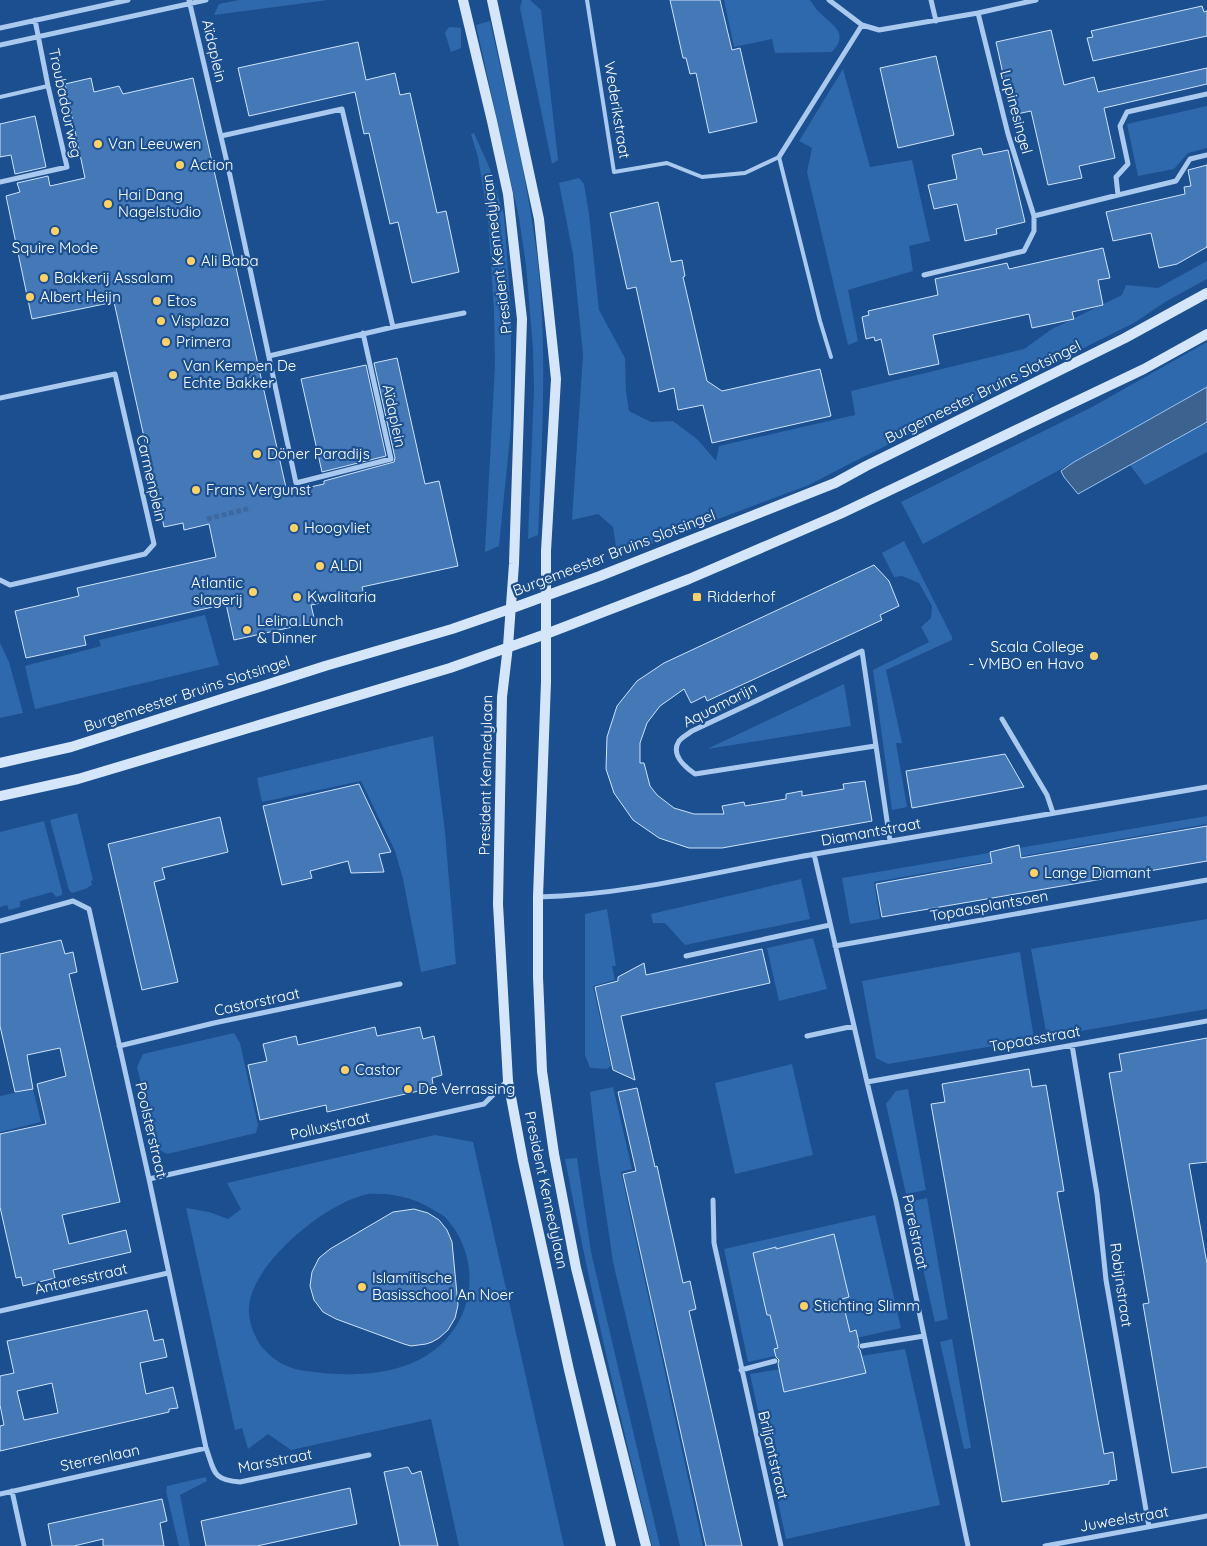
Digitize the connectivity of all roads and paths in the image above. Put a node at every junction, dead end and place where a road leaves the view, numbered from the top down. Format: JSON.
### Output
{"nodes":[{"id":1,"x":90,"y":0,"type":"edge"},
{"id":2,"x":128,"y":0,"type":"edge"},
{"id":3,"x":206,"y":0,"type":"edge"},
{"id":4,"x":462,"y":0,"type":"edge"},
{"id":5,"x":492,"y":0,"type":"edge"},
{"id":6,"x":587,"y":0,"type":"edge"},
{"id":7,"x":829,"y":0,"type":"edge"},
{"id":8,"x":930,"y":0,"type":"edge"},
{"id":9,"x":1036,"y":0,"type":"edge"},
{"id":10,"x":189,"y":2,"type":"edge"},
{"id":11,"x":91,"y":8,"type":"junction"},
{"id":12,"x":978,"y":13,"type":"junction"},
{"id":13,"x":35,"y":20,"type":"junction"},
{"id":14,"x":936,"y":21,"type":"junction"},
{"id":15,"x":862,"y":25,"type":"junction"},
{"id":16,"x":0,"y":28,"type":"edge"},
{"id":17,"x":38,"y":36,"type":"junction"},
{"id":18,"x":0,"y":45,"type":"edge"},
{"id":19,"x":48,"y":86,"type":"junction"},
{"id":20,"x":1207,"y":94,"type":"edge"},
{"id":21,"x":0,"y":97,"type":"edge"},
{"id":22,"x":221,"y":136,"type":"junction"},
{"id":23,"x":1207,"y":155,"type":"edge"},
{"id":24,"x":779,"y":157,"type":"junction"},
{"id":25,"x":0,"y":182,"type":"edge"},
{"id":26,"x":1118,"y":195,"type":"junction"},
{"id":27,"x":1034,"y":216,"type":"junction"},
{"id":28,"x":924,"y":274,"type":"dead end"},
{"id":29,"x":1207,"y":293,"type":"edge"},
{"id":30,"x":464,"y":313,"type":"dead end"},
{"id":31,"x":393,"y":327,"type":"junction"},
{"id":32,"x":364,"y":333,"type":"junction"},
{"id":33,"x":1207,"y":334,"type":"edge"},
{"id":34,"x":269,"y":356,"type":"junction"},
{"id":35,"x":831,"y":357,"type":"dead end"},
{"id":36,"x":0,"y":398,"type":"edge"},
{"id":37,"x":0,"y":580,"type":"edge"},
{"id":38,"x":546,"y":596,"type":"junction"},
{"id":39,"x":510,"y":609,"type":"junction"},
{"id":40,"x":546,"y":634,"type":"junction"},
{"id":41,"x":508,"y":646,"type":"junction"},
{"id":42,"x":1002,"y":719,"type":"dead end"},
{"id":43,"x":875,"y":746,"type":"junction"},
{"id":44,"x":0,"y":763,"type":"edge"},
{"id":45,"x":1207,"y":787,"type":"edge"},
{"id":46,"x":0,"y":796,"type":"edge"},
{"id":47,"x":1053,"y":813,"type":"junction"},
{"id":48,"x":890,"y":841,"type":"junction"},
{"id":49,"x":814,"y":854,"type":"junction"},
{"id":50,"x":1207,"y":880,"type":"edge"},
{"id":51,"x":538,"y":897,"type":"junction"},
{"id":52,"x":0,"y":921,"type":"edge"},
{"id":53,"x":830,"y":925,"type":"junction"},
{"id":54,"x":835,"y":946,"type":"junction"},
{"id":55,"x":686,"y":956,"type":"dead end"},
{"id":56,"x":400,"y":984,"type":"dead end"},
{"id":57,"x":1207,"y":1021,"type":"edge"},
{"id":58,"x":854,"y":1026,"type":"junction"},
{"id":59,"x":807,"y":1036,"type":"dead end"},
{"id":60,"x":1072,"y":1045,"type":"junction"},
{"id":61,"x":119,"y":1046,"type":"junction"},
{"id":62,"x":508,"y":1081,"type":"junction"},
{"id":63,"x":866,"y":1082,"type":"junction"},
{"id":64,"x":149,"y":1179,"type":"junction"},
{"id":65,"x":713,"y":1200,"type":"dead end"},
{"id":66,"x":168,"y":1272,"type":"junction"},
{"id":67,"x":0,"y":1310,"type":"edge"},
{"id":68,"x":924,"y":1336,"type":"junction"},
{"id":69,"x":862,"y":1346,"type":"dead end"},
{"id":70,"x":775,"y":1361,"type":"dead end"},
{"id":71,"x":741,"y":1370,"type":"junction"},
{"id":72,"x":206,"y":1448,"type":"junction"},
{"id":73,"x":368,"y":1455,"type":"dead end"},
{"id":74,"x":12,"y":1491,"type":"junction"},
{"id":75,"x":0,"y":1494,"type":"edge"},
{"id":76,"x":1207,"y":1516,"type":"edge"},
{"id":77,"x":1149,"y":1527,"type":"junction"},
{"id":78,"x":24,"y":1546,"type":"edge"},
{"id":79,"x":611,"y":1546,"type":"edge"},
{"id":80,"x":646,"y":1546,"type":"edge"},
{"id":81,"x":781,"y":1546,"type":"edge"},
{"id":82,"x":968,"y":1546,"type":"edge"},
{"id":83,"x":1045,"y":1546,"type":"edge"}],
"edges":[{"from":1,"to":11,"type":"street"},
{"from":2,"to":11,"type":"street"},
{"from":3,"to":10,"type":"street","name":"Troubadourweg"},
{"from":4,"to":39,"type":"main road","name":"President Kennedylaan"},
{"from":5,"to":38,"type":"main road","name":"President Kennedylaan"},
{"from":6,"to":24,"type":"lane","name":"Wederikstraat"},
{"from":7,"to":15,"type":"street"},
{"from":8,"to":14,"type":"street"},
{"from":9,"to":12,"type":"street"},
{"from":10,"to":17,"type":"street","name":"Troubadourweg"},
{"from":10,"to":22,"type":"street","name":"Aïdaplein"},
{"from":11,"to":13,"type":"street"},
{"from":12,"to":14,"type":"street"},
{"from":12,"to":27,"type":"street","name":"Lupinesingel"},
{"from":13,"to":16,"type":"street"},
{"from":13,"to":17,"type":"street","name":"Troubadourweg"},
{"from":14,"to":15,"type":"street"},
{"from":15,"to":24,"type":"street"},
{"from":17,"to":18,"type":"street","name":"Troubadourweg"},
{"from":17,"to":19,"type":"street","name":"Troubadourweg"},
{"from":19,"to":21,"type":"lane"},
{"from":19,"to":25,"type":"street","name":"Troubadourweg"},
{"from":20,"to":26,"type":"street"},
{"from":22,"to":31,"type":"street"},
{"from":22,"to":34,"type":"street","name":"Aïdaplein"},
{"from":23,"to":26,"type":"street"},
{"from":24,"to":35,"type":"lane"},
{"from":26,"to":27,"type":"street"},
{"from":27,"to":28,"type":"street","name":"Lupinesingel"},
{"from":29,"to":38,"type":"main road","name":"Burgemeester Bruins Slotsingel"},
{"from":30,"to":31,"type":"street"},
{"from":31,"to":32,"type":"street"},
{"from":32,"to":34,"type":"street"},
{"from":32,"to":34,"type":"street","name":"Aïdaplein"},
{"from":33,"to":40,"type":"main road"},
{"from":36,"to":37,"type":"street","name":"Carmenplein"},
{"from":38,"to":39,"type":"main road","name":"Burgemeester Bruins Slotsingel"},
{"from":38,"to":40,"type":"main road","name":"President Kennedylaan"},
{"from":39,"to":41,"type":"main road","name":"President Kennedylaan"},
{"from":39,"to":44,"type":"main road","name":"Burgemeester Bruins Slotsingel"},
{"from":40,"to":41,"type":"main road"},
{"from":40,"to":51,"type":"main road","name":"President Kennedylaan"},
{"from":41,"to":46,"type":"main road"},
{"from":41,"to":62,"type":"main road","name":"President Kennedylaan"},
{"from":42,"to":47,"type":"street"},
{"from":43,"to":43,"type":"street","name":"Aquamarijn"},
{"from":43,"to":48,"type":"street","name":"Aquamarijn"},
{"from":45,"to":47,"type":"street","name":"Diamantstraat"},
{"from":47,"to":48,"type":"street","name":"Diamantstraat"},
{"from":48,"to":49,"type":"street","name":"Diamantstraat"},
{"from":49,"to":51,"type":"street","name":"Diamantstraat"},
{"from":49,"to":53,"type":"street","name":"Parelstraat"},
{"from":50,"to":54,"type":"street","name":"Topaasplantsoen"},
{"from":51,"to":80,"type":"main road","name":"President Kennedylaan"},
{"from":52,"to":61,"type":"street","name":"Poolsterstraat"},
{"from":53,"to":54,"type":"street","name":"Parelstraat"},
{"from":53,"to":55,"type":"street"},
{"from":54,"to":58,"type":"street","name":"Parelstraat"},
{"from":56,"to":61,"type":"street","name":"Castorstraat"},
{"from":57,"to":60,"type":"street","name":"Topaasstraat"},
{"from":58,"to":59,"type":"street"},
{"from":58,"to":63,"type":"street","name":"Parelstraat"},
{"from":60,"to":63,"type":"street","name":"Topaasstraat"},
{"from":60,"to":77,"type":"street","name":"Robijnstraat"},
{"from":61,"to":64,"type":"street","name":"Poolsterstraat"},
{"from":62,"to":64,"type":"street","name":"Polluxstraat"},
{"from":62,"to":79,"type":"main road","name":"President Kennedylaan"},
{"from":63,"to":68,"type":"street","name":"Parelstraat"},
{"from":64,"to":66,"type":"street","name":"Poolsterstraat"},
{"from":65,"to":71,"type":"street","name":"Briljantstraat"},
{"from":66,"to":67,"type":"street","name":"Antaresstraat"},
{"from":66,"to":72,"type":"street","name":"Poolsterstraat"},
{"from":68,"to":69,"type":"street"},
{"from":68,"to":82,"type":"street","name":"Parelstraat"},
{"from":70,"to":71,"type":"street"},
{"from":71,"to":81,"type":"street","name":"Briljantstraat"},
{"from":72,"to":73,"type":"street","name":"Marsstraat"},
{"from":72,"to":74,"type":"street","name":"Sterrenlaan"},
{"from":74,"to":75,"type":"street","name":"Sterrenlaan"},
{"from":74,"to":78,"type":"street"},
{"from":76,"to":77,"type":"street","name":"Juweelstraat"},
{"from":77,"to":83,"type":"street","name":"Juweelstraat"}]}
